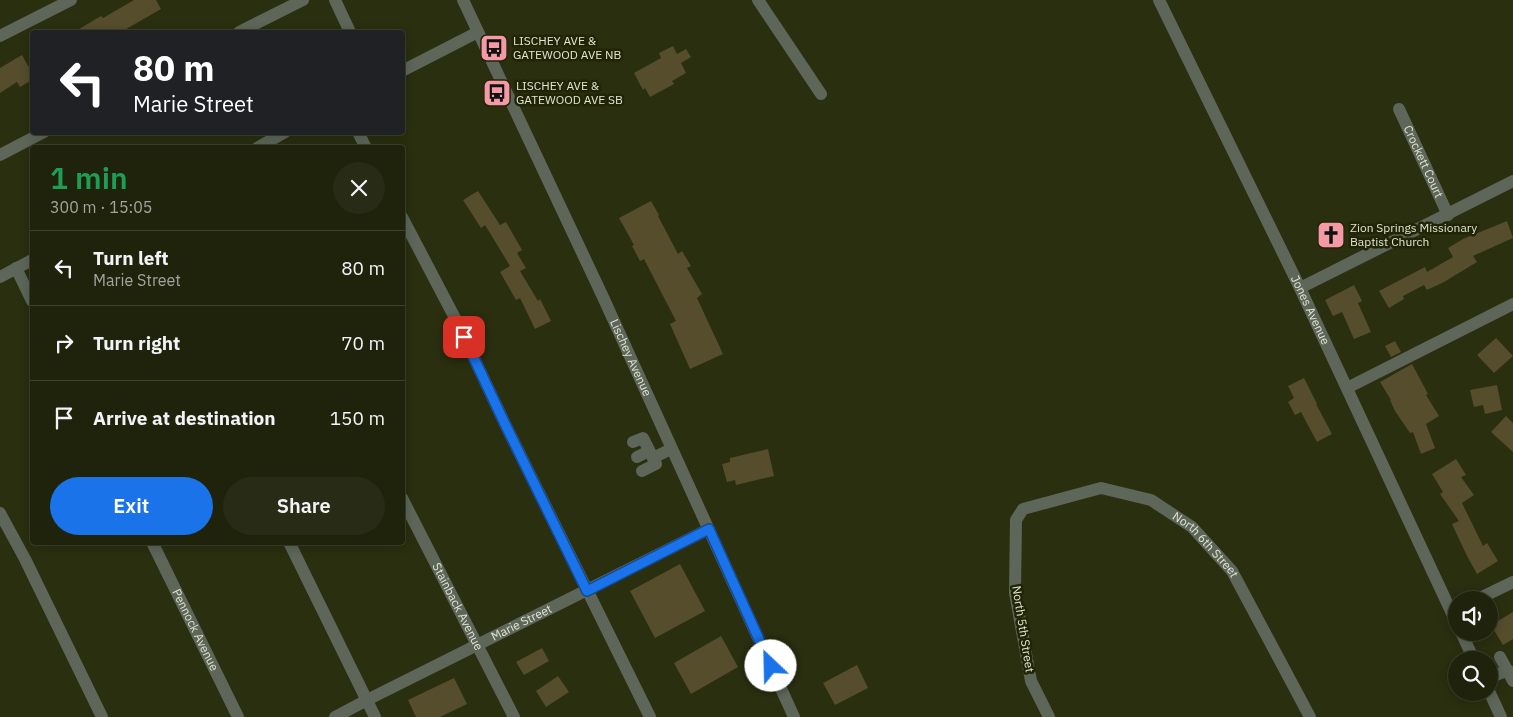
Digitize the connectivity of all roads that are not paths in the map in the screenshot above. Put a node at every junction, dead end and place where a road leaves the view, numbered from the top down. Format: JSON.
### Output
{"nodes":[{"id":1,"x":71,"y":0,"type":"edge"},
{"id":2,"x":303,"y":0,"type":"edge"},
{"id":3,"x":334,"y":0,"type":"edge"},
{"id":4,"x":463,"y":0,"type":"edge"},
{"id":5,"x":758,"y":0,"type":"edge"},
{"id":6,"x":1160,"y":0,"type":"edge"},
{"id":7,"x":243,"y":30,"type":"edge"},
{"id":8,"x":349,"y":30,"type":"edge"},
{"id":9,"x":478,"y":32,"type":"junction"},
{"id":10,"x":0,"y":36,"type":"edge"},
{"id":11,"x":405,"y":69,"type":"edge"},
{"id":12,"x":821,"y":94,"type":"dead end"},
{"id":13,"x":1399,"y":109,"type":"dead end"},
{"id":14,"x":38,"y":135,"type":"edge"},
{"id":15,"x":280,"y":135,"type":"edge"},
{"id":16,"x":262,"y":145,"type":"edge"},
{"id":17,"x":0,"y":155,"type":"edge"},
{"id":18,"x":1513,"y":181,"type":"edge"},
{"id":19,"x":1448,"y":215,"type":"junction"},
{"id":20,"x":405,"y":223,"type":"edge"},
{"id":21,"x":30,"y":261,"type":"edge"},
{"id":22,"x":16,"y":268,"type":"junction"},
{"id":23,"x":0,"y":277,"type":"edge"},
{"id":24,"x":1300,"y":288,"type":"junction"},
{"id":25,"x":30,"y":297,"type":"edge"},
{"id":26,"x":1513,"y":304,"type":"edge"},
{"id":27,"x":1347,"y":388,"type":"junction"},
{"id":28,"x":632,"y":442,"type":"dead end"},
{"id":29,"x":672,"y":449,"type":"junction"},
{"id":30,"x":651,"y":454,"type":"junction"},
{"id":31,"x":637,"y":457,"type":"dead end"},
{"id":32,"x":642,"y":471,"type":"dead end"},
{"id":33,"x":405,"y":504,"type":"edge"},
{"id":34,"x":1023,"y":509,"type":"joint"},
{"id":35,"x":0,"y":513,"type":"edge"},
{"id":36,"x":709,"y":529,"type":"junction"},
{"id":37,"x":153,"y":545,"type":"edge"},
{"id":38,"x":290,"y":545,"type":"edge"},
{"id":39,"x":1513,"y":582,"type":"edge"},
{"id":40,"x":587,"y":591,"type":"junction"},
{"id":41,"x":1494,"y":591,"type":"edge"},
{"id":42,"x":1448,"y":600,"type":"edge"},
{"id":43,"x":478,"y":646,"type":"junction"},
{"id":44,"x":1500,"y":657,"type":"dead end"},
{"id":45,"x":1510,"y":676,"type":"edge"},
{"id":46,"x":367,"y":700,"type":"junction"},
{"id":47,"x":1494,"y":701,"type":"edge"},
{"id":48,"x":102,"y":717,"type":"edge"},
{"id":49,"x":238,"y":717,"type":"edge"},
{"id":50,"x":336,"y":717,"type":"edge"},
{"id":51,"x":375,"y":717,"type":"edge"},
{"id":52,"x":514,"y":717,"type":"edge"},
{"id":53,"x":650,"y":717,"type":"edge"},
{"id":54,"x":794,"y":717,"type":"edge"},
{"id":55,"x":1049,"y":717,"type":"edge"},
{"id":56,"x":1310,"y":717,"type":"edge"},
{"id":57,"x":1501,"y":717,"type":"edge"}],
"edges":[{"from":1,"to":10,"type":"street"},
{"from":2,"to":7,"type":"street"},
{"from":3,"to":8,"type":"street"},
{"from":4,"to":9,"type":"street","name":"Lischey Avenue"},
{"from":5,"to":12,"type":"street"},
{"from":6,"to":24,"type":"street","name":"Jones Avenue"},
{"from":9,"to":11,"type":"street"},
{"from":9,"to":29,"type":"street","name":"Lischey Avenue"},
{"from":13,"to":19,"type":"street","name":"Crockett Court"},
{"from":14,"to":17,"type":"street"},
{"from":15,"to":16,"type":"street"},
{"from":18,"to":19,"type":"street"},
{"from":19,"to":24,"type":"street"},
{"from":20,"to":40,"type":"street"},
{"from":21,"to":22,"type":"street"},
{"from":22,"to":23,"type":"street"},
{"from":22,"to":25,"type":"street"},
{"from":24,"to":27,"type":"street","name":"Jones Avenue"},
{"from":26,"to":27,"type":"street"},
{"from":27,"to":42,"type":"street","name":"Jones Avenue"},
{"from":28,"to":30,"type":"street"},
{"from":29,"to":30,"type":"street"},
{"from":29,"to":36,"type":"street","name":"Lischey Avenue"},
{"from":30,"to":31,"type":"street"},
{"from":30,"to":32,"type":"street"},
{"from":33,"to":43,"type":"street","name":"Stainback Avenue"},
{"from":34,"to":55,"type":"street","name":"North 5th Street"},
{"from":34,"to":56,"type":"street","name":"North 6th Street"},
{"from":35,"to":48,"type":"street"},
{"from":36,"to":40,"type":"street","name":"Marie Street"},
{"from":36,"to":54,"type":"street","name":"Lischey Avenue"},
{"from":37,"to":49,"type":"street","name":"Pennock Avenue"},
{"from":38,"to":46,"type":"street"},
{"from":39,"to":41,"type":"street"},
{"from":40,"to":43,"type":"street","name":"Marie Street"},
{"from":40,"to":53,"type":"street"},
{"from":43,"to":46,"type":"street","name":"Marie Street"},
{"from":43,"to":52,"type":"street","name":"Stainback Avenue"},
{"from":44,"to":45,"type":"street"},
{"from":46,"to":50,"type":"street","name":"Marie Street"},
{"from":46,"to":51,"type":"street"},
{"from":47,"to":57,"type":"street"}]}
